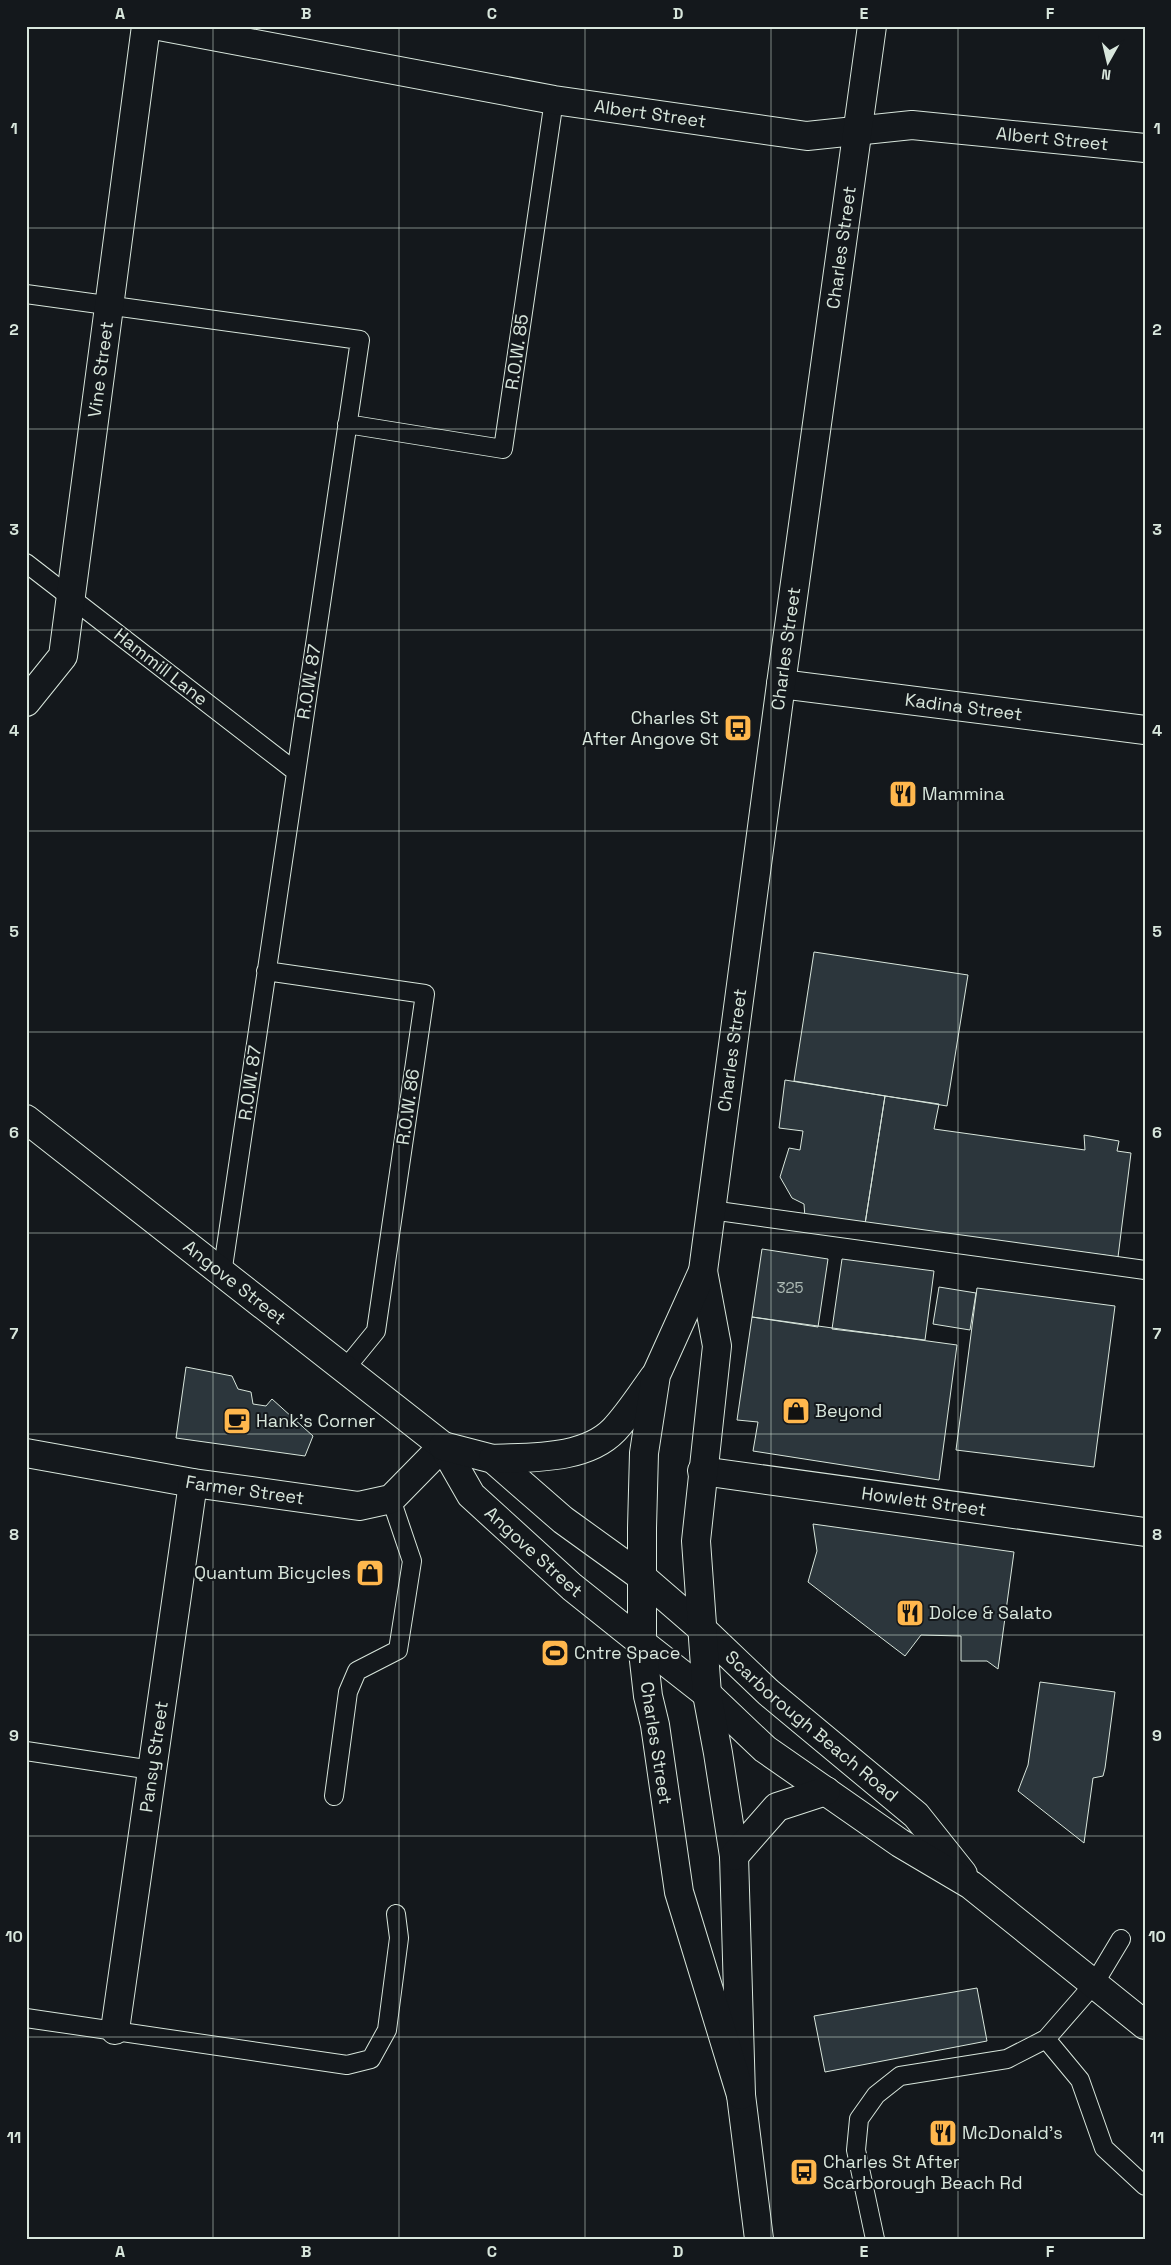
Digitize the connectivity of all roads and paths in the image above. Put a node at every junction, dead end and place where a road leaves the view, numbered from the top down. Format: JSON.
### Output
{"nodes":[{"id":1,"x":146,"y":26,"type":"edge"},
{"id":2,"x":159,"y":26,"type":"edge"},
{"id":3,"x":872,"y":26,"type":"edge"},
{"id":4,"x":554,"y":100,"type":"junction"},
{"id":5,"x":858,"y":130,"type":"junction"},
{"id":6,"x":1145,"y":148,"type":"edge"},
{"id":7,"x":26,"y":294,"type":"edge"},
{"id":8,"x":109,"y":306,"type":"junction"},
{"id":9,"x":347,"y":424,"type":"junction"},
{"id":10,"x":26,"y":563,"type":"edge"},
{"id":11,"x":71,"y":598,"type":"junction"},
{"id":12,"x":781,"y":684,"type":"junction"},
{"id":13,"x":26,"y":702,"type":"edge"},
{"id":14,"x":1145,"y":730,"type":"edge"},
{"id":15,"x":295,"y":771,"type":"junction"},
{"id":16,"x":266,"y":971,"type":"junction"},
{"id":17,"x":26,"y":1119,"type":"edge"},
{"id":18,"x":711,"y":1210,"type":"junction"},
{"id":19,"x":1145,"y":1270,"type":"edge"},
{"id":20,"x":703,"y":1271,"type":"junction"},
{"id":21,"x":222,"y":1274,"type":"junction"},
{"id":22,"x":344,"y":1369,"type":"junction"},
{"id":23,"x":656,"y":1375,"type":"junction"},
{"id":24,"x":443,"y":1446,"type":"junction"},
{"id":25,"x":26,"y":1453,"type":"edge"},
{"id":26,"x":493,"y":1459,"type":"junction"},
{"id":27,"x":702,"y":1471,"type":"junction"},
{"id":28,"x":193,"y":1483,"type":"junction"},
{"id":29,"x":391,"y":1499,"type":"junction"},
{"id":30,"x":1145,"y":1532,"type":"edge"},
{"id":31,"x":642,"y":1577,"type":"junction"},
{"id":32,"x":701,"y":1628,"type":"junction"},
{"id":33,"x":642,"y":1643,"type":"junction"},
{"id":34,"x":707,"y":1694,"type":"junction"},
{"id":35,"x":26,"y":1751,"type":"edge"},
{"id":36,"x":152,"y":1770,"type":"junction"},
{"id":37,"x":826,"y":1791,"type":"junction"},
{"id":38,"x":334,"y":1796,"type":"dead end"},
{"id":39,"x":734,"y":1856,"type":"junction"},
{"id":40,"x":971,"y":1885,"type":"junction"},
{"id":41,"x":396,"y":1914,"type":"dead end"},
{"id":42,"x":1121,"y":1939,"type":"dead end"},
{"id":43,"x":1094,"y":1984,"type":"junction"},
{"id":44,"x":26,"y":2018,"type":"edge"},
{"id":45,"x":1145,"y":2025,"type":"edge"},
{"id":46,"x":115,"y":2030,"type":"junction"},
{"id":47,"x":1046,"y":2039,"type":"junction"},
{"id":48,"x":741,"y":2095,"type":"junction"},
{"id":49,"x":1145,"y":2186,"type":"edge"},
{"id":50,"x":759,"y":2239,"type":"edge"},
{"id":51,"x":875,"y":2239,"type":"edge"}],
"edges":[{"from":1,"to":8,"type":"main road","name":"Vine Street"},
{"from":2,"to":4,"type":"main road","name":"Albert Street"},
{"from":3,"to":5,"type":"main road","name":"Charles Street"},
{"from":4,"to":5,"type":"main road","name":"Albert Street"},
{"from":4,"to":9,"type":"lane","name":"R.O.W. 85"},
{"from":5,"to":6,"type":"main road","name":"Albert Street"},
{"from":5,"to":12,"type":"main road","name":"Charles Street"},
{"from":7,"to":8,"type":"lane"},
{"from":8,"to":9,"type":"lane","name":"R.O.W. 87"},
{"from":8,"to":11,"type":"main road","name":"Vine Street"},
{"from":9,"to":15,"type":"lane","name":"R.O.W. 87"},
{"from":10,"to":11,"type":"lane","name":"Hammill Lane"},
{"from":11,"to":13,"type":"main road","name":"Vine Street"},
{"from":11,"to":15,"type":"lane","name":"Hammill Lane"},
{"from":12,"to":14,"type":"main road","name":"Kadina Street"},
{"from":12,"to":18,"type":"main road","name":"Charles Street"},
{"from":15,"to":16,"type":"lane","name":"R.O.W. 87"},
{"from":16,"to":21,"type":"lane","name":"R.O.W. 87"},
{"from":16,"to":22,"type":"lane","name":"R.O.W. 86"},
{"from":17,"to":21,"type":"main road","name":"Angove Street"},
{"from":18,"to":19,"type":"lane"},
{"from":18,"to":20,"type":"main road","name":"Charles Street"},
{"from":20,"to":23,"type":"main road","name":"Charles Street"},
{"from":20,"to":27,"type":"main road","name":"Charles Street"},
{"from":21,"to":22,"type":"main road","name":"Angove Street"},
{"from":22,"to":24,"type":"main road","name":"Angove Street"},
{"from":23,"to":26,"type":"main road"},
{"from":23,"to":31,"type":"main road","name":"Charles Street"},
{"from":24,"to":26,"type":"main road","name":"Angove Street"},
{"from":24,"to":29,"type":"main road"},
{"from":24,"to":33,"type":"main road","name":"Angove Street"},
{"from":25,"to":28,"type":"main road","name":"Farmer Street"},
{"from":26,"to":31,"type":"main road","name":"Angove Street"},
{"from":27,"to":30,"type":"main road","name":"Howlett Street"},
{"from":27,"to":32,"type":"main road","name":"Charles Street"},
{"from":28,"to":29,"type":"main road","name":"Farmer Street"},
{"from":28,"to":36,"type":"main road","name":"Pansy Street"},
{"from":29,"to":38,"type":"lane"},
{"from":31,"to":32,"type":"main road","name":"Scarborough Beach Road"},
{"from":31,"to":33,"type":"main road","name":"Charles Street"},
{"from":32,"to":34,"type":"main road","name":"Charles Street"},
{"from":32,"to":40,"type":"main road","name":"Scarborough Beach Road"},
{"from":33,"to":34,"type":"main road","name":"Scarborough Beach Road"},
{"from":33,"to":48,"type":"main road","name":"Charles Street"},
{"from":34,"to":37,"type":"main road","name":"Scarborough Beach Road"},
{"from":34,"to":39,"type":"main road","name":"Charles Street"},
{"from":35,"to":36,"type":"lane"},
{"from":36,"to":46,"type":"main road","name":"Pansy Street"},
{"from":37,"to":39,"type":"main road"},
{"from":37,"to":40,"type":"main road","name":"Scarborough Beach Road"},
{"from":39,"to":48,"type":"main road","name":"Charles Street"},
{"from":40,"to":43,"type":"main road","name":"Scarborough Beach Road"},
{"from":41,"to":46,"type":"lane"},
{"from":42,"to":43,"type":"lane"},
{"from":43,"to":45,"type":"main road","name":"Scarborough Beach Road"},
{"from":43,"to":47,"type":"lane"},
{"from":44,"to":46,"type":"lane"},
{"from":47,"to":49,"type":"lane"},
{"from":47,"to":51,"type":"lane"},
{"from":48,"to":50,"type":"main road","name":"Charles Street"}]}
